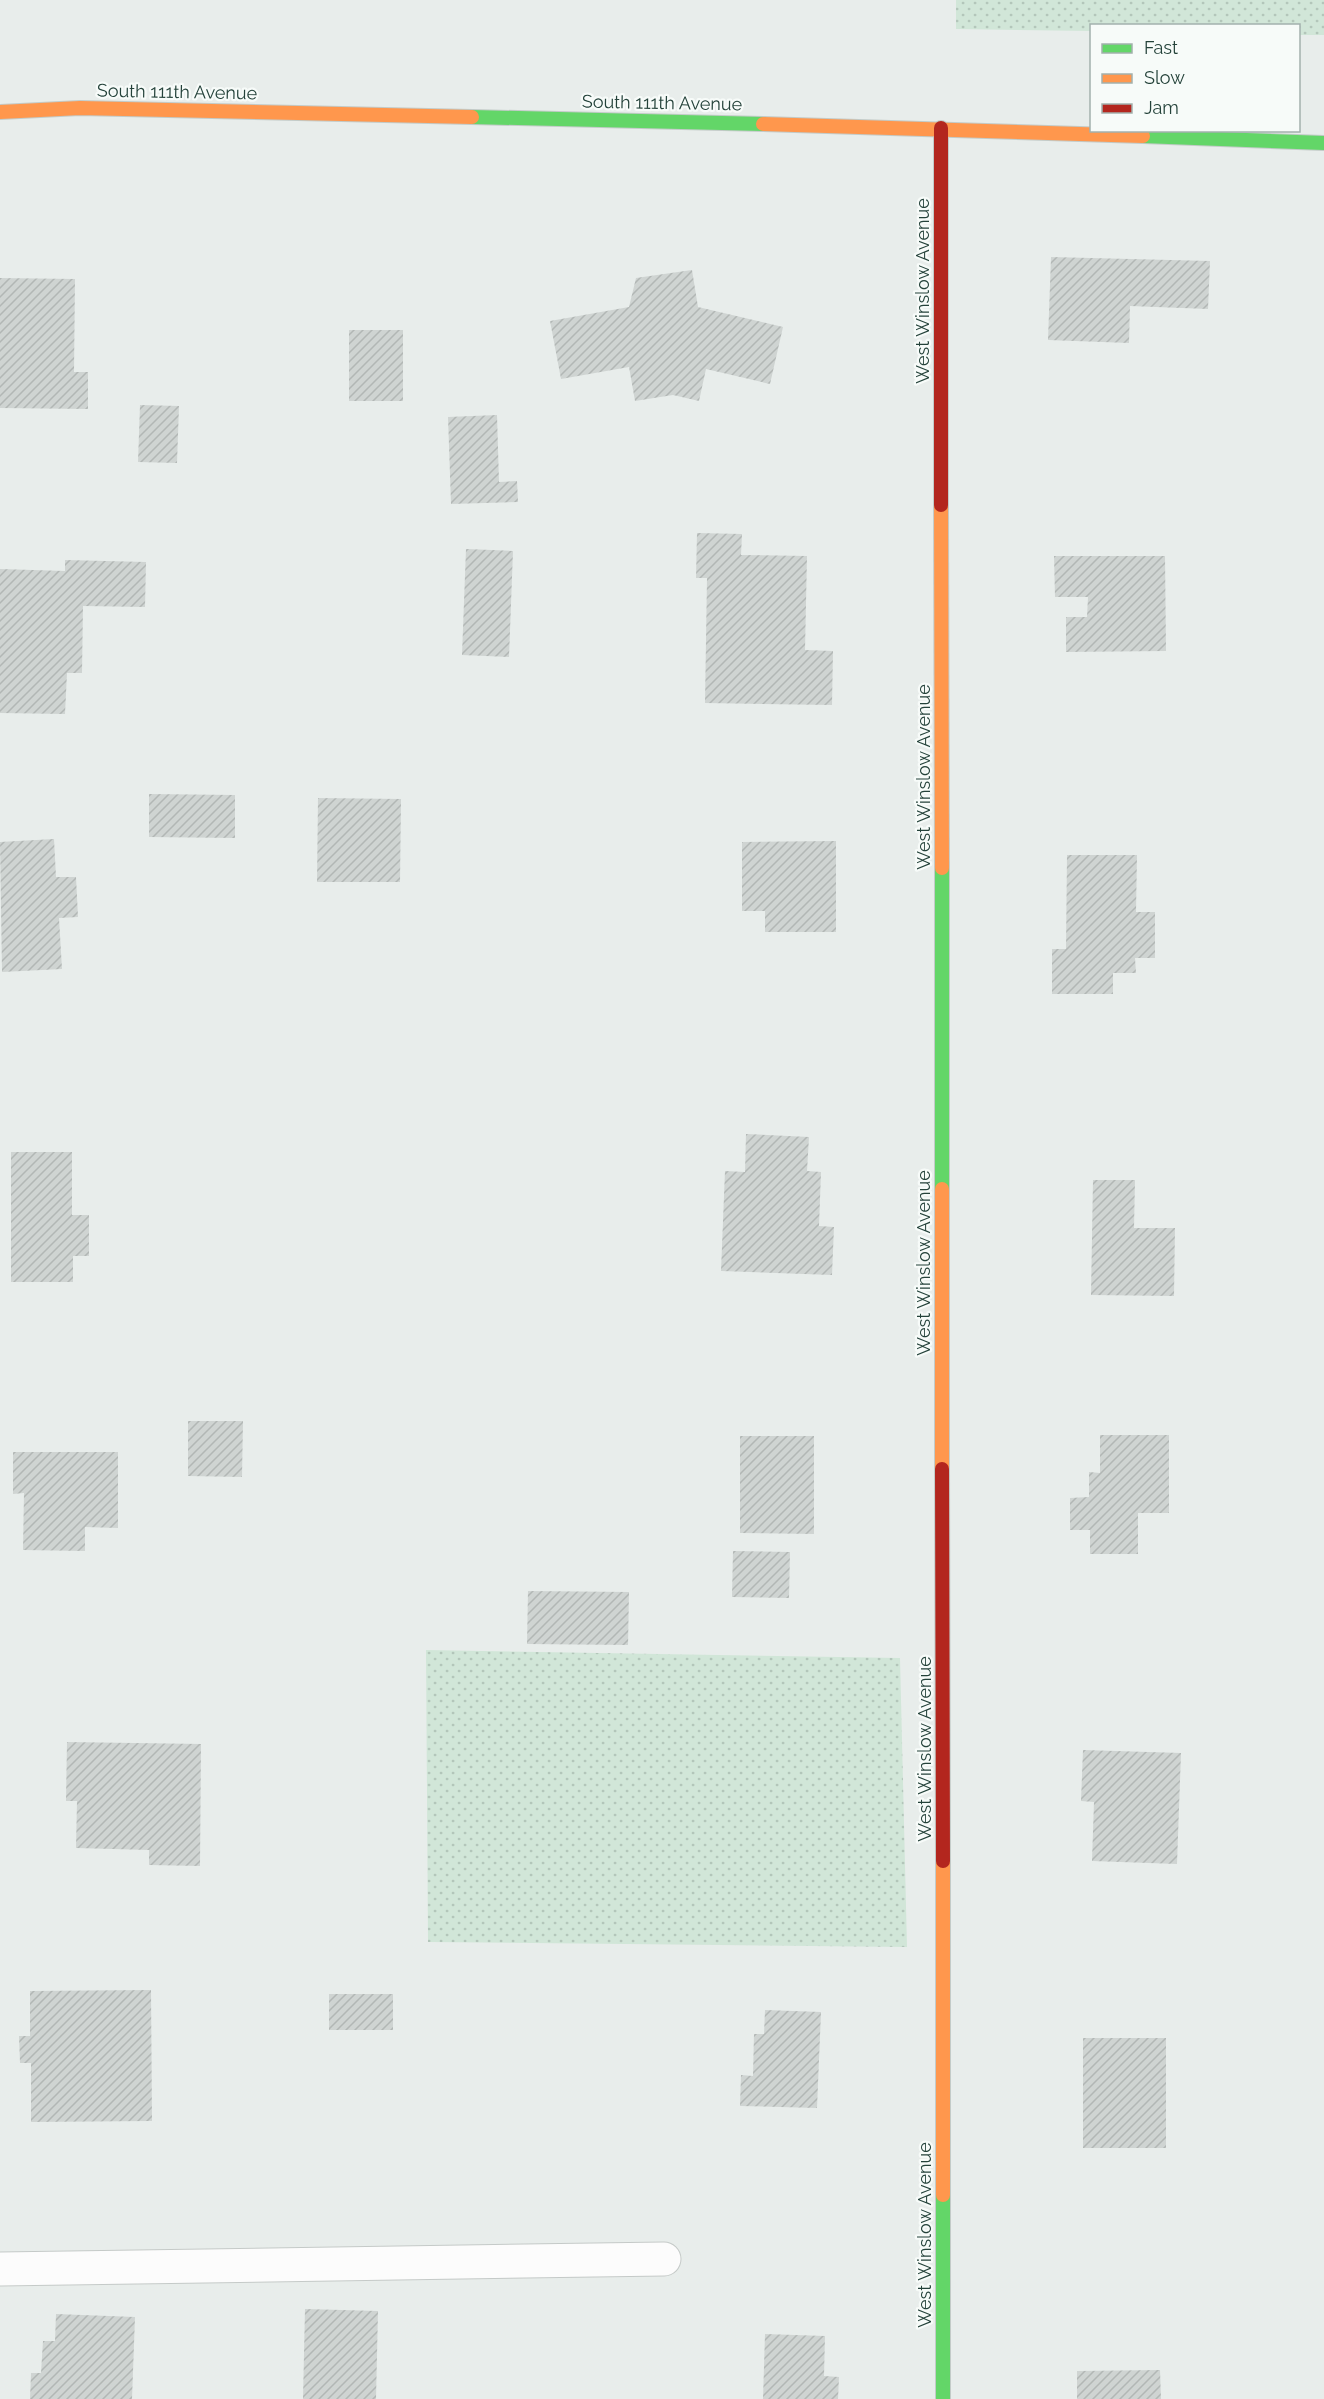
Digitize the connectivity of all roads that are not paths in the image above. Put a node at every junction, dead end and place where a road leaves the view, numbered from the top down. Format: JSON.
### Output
{"nodes":[{"id":1,"x":0,"y":112,"type":"edge"},
{"id":2,"x":941,"y":128,"type":"junction"},
{"id":3,"x":1324,"y":143,"type":"edge"},
{"id":4,"x":664,"y":2259,"type":"dead end"},
{"id":5,"x":0,"y":2269,"type":"edge"},
{"id":6,"x":944,"y":2399,"type":"edge"}],
"edges":[{"from":1,"to":2,"type":"street","name":"South 111th Avenue"},
{"from":2,"to":3,"type":"street","name":"South 111th Avenue"},
{"from":2,"to":6,"type":"street","name":"West Winslow Avenue"},
{"from":4,"to":5,"type":"street"}]}
